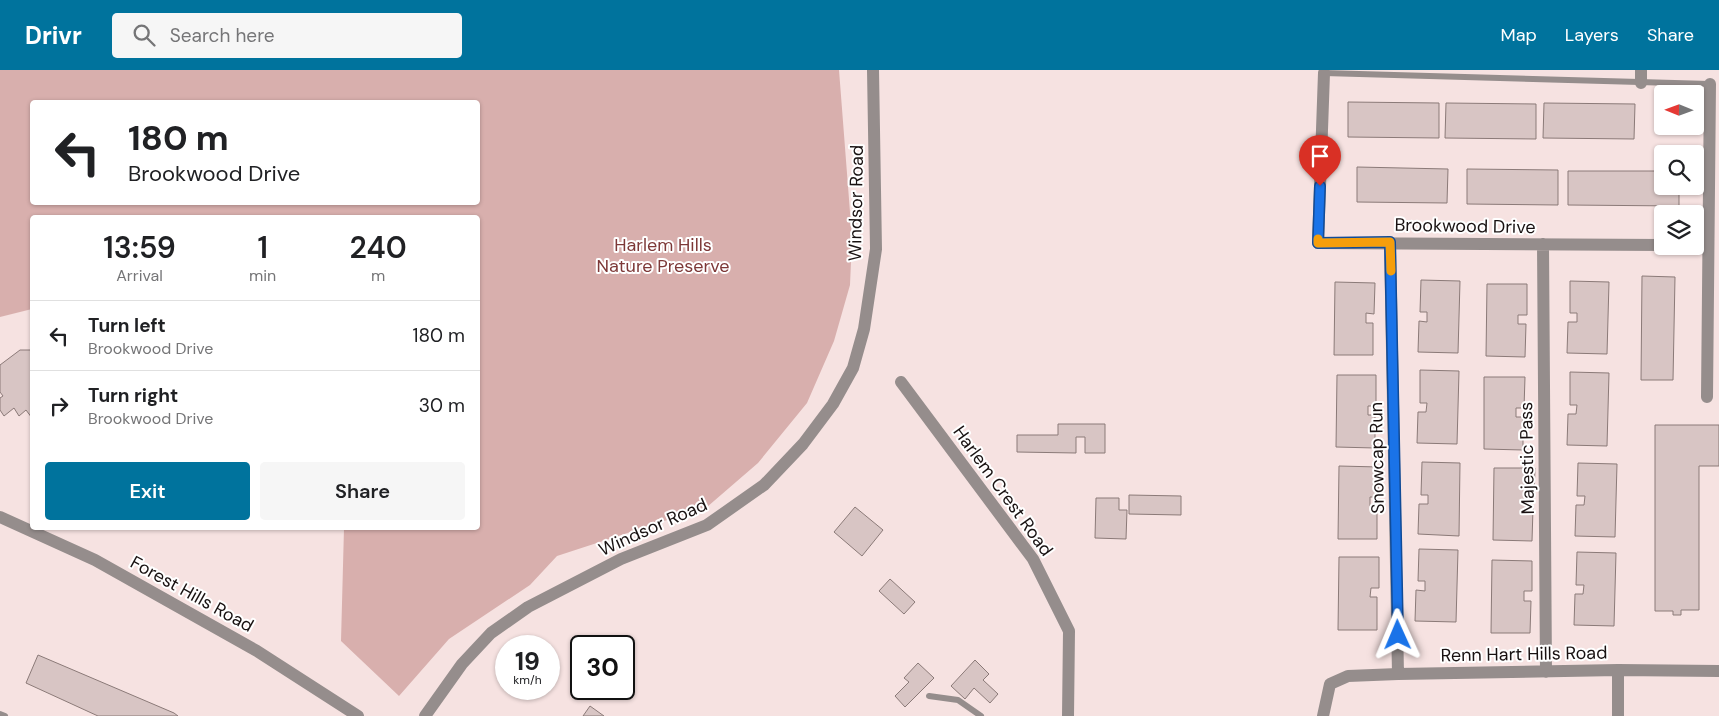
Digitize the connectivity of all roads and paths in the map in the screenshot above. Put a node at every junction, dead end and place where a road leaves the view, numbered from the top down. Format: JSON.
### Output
{"nodes":[{"id":1,"x":873,"y":70,"type":"edge"},
{"id":2,"x":1324,"y":73,"type":"joint"},
{"id":3,"x":1641,"y":76,"type":"edge"},
{"id":4,"x":1710,"y":84,"type":"joint"},
{"id":5,"x":1703,"y":205,"type":"edge"},
{"id":6,"x":1390,"y":242,"type":"junction"},
{"id":7,"x":1543,"y":244,"type":"junction"},
{"id":8,"x":1654,"y":245,"type":"edge"},
{"id":9,"x":1701,"y":255,"type":"edge"},
{"id":10,"x":901,"y":382,"type":"dead end"},
{"id":11,"x":1707,"y":397,"type":"dead end"},
{"id":12,"x":0,"y":517,"type":"edge"},
{"id":13,"x":1618,"y":670,"type":"junction"},
{"id":14,"x":1546,"y":672,"type":"junction"},
{"id":15,"x":1719,"y":672,"type":"edge"},
{"id":16,"x":1398,"y":674,"type":"junction"},
{"id":17,"x":928,"y":696,"type":"dead end"},
{"id":18,"x":0,"y":714,"type":"edge"},
{"id":19,"x":1323,"y":714,"type":"edge"},
{"id":20,"x":5,"y":716,"type":"edge"},
{"id":21,"x":358,"y":716,"type":"edge"},
{"id":22,"x":425,"y":716,"type":"edge"},
{"id":23,"x":980,"y":716,"type":"edge"},
{"id":24,"x":1068,"y":716,"type":"edge"},
{"id":25,"x":1618,"y":716,"type":"edge"}],
"edges":[{"from":1,"to":22,"type":"street","name":"Windsor Road"},
{"from":2,"to":3,"type":"lane"},
{"from":2,"to":6,"type":"street","name":"Brookwood Drive"},
{"from":3,"to":4,"type":"lane"},
{"from":4,"to":5,"type":"street"},
{"from":6,"to":7,"type":"street","name":"Brookwood Drive"},
{"from":6,"to":16,"type":"street","name":"Snowcap Run"},
{"from":7,"to":8,"type":"street","name":"Brookwood Drive"},
{"from":7,"to":14,"type":"street","name":"Majestic Pass"},
{"from":9,"to":11,"type":"street"},
{"from":10,"to":24,"type":"street","name":"Harlem Crest Road"},
{"from":12,"to":21,"type":"street","name":"Forest Hills Road"},
{"from":13,"to":14,"type":"street","name":"Renn Hart Hills Road"},
{"from":13,"to":15,"type":"street","name":"Renn Hart Hills Road"},
{"from":13,"to":25,"type":"street"},
{"from":14,"to":16,"type":"street","name":"Renn Hart Hills Road"},
{"from":16,"to":19,"type":"street","name":"Renn Hart Hills Road"},
{"from":17,"to":23,"type":"lane"},
{"from":18,"to":20,"type":"lane"}]}
